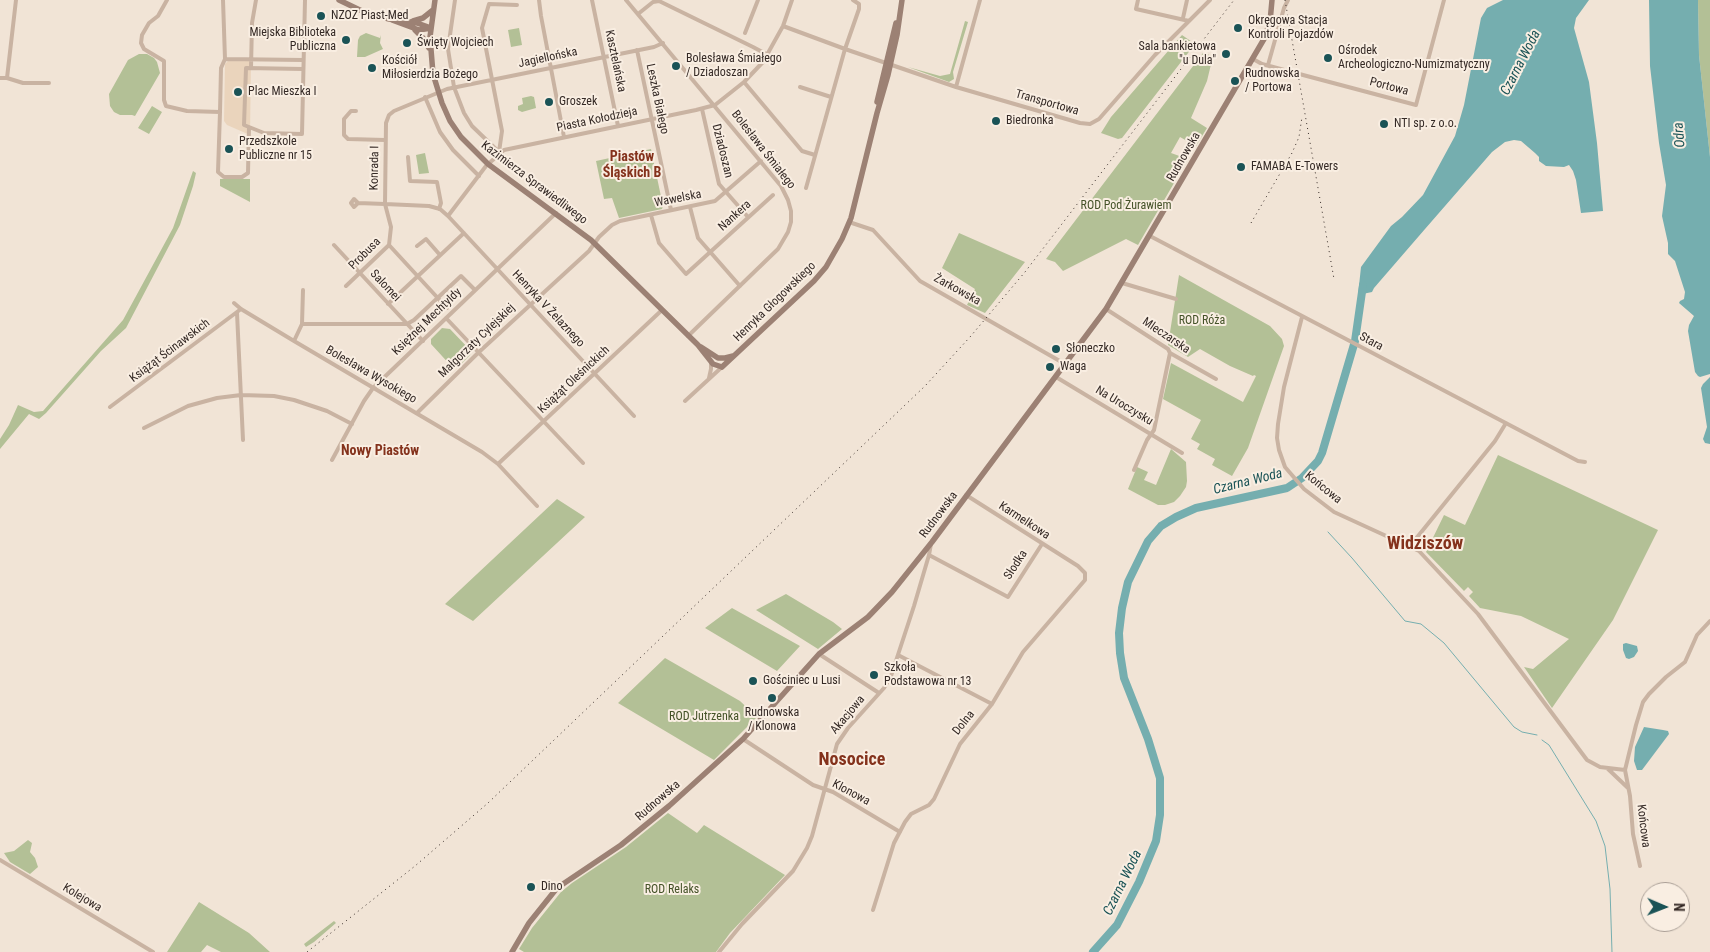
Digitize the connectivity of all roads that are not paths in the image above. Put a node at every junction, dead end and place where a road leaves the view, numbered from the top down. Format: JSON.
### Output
{"nodes":[{"id":1,"x":16,"y":0,"type":"edge"},
{"id":2,"x":167,"y":0,"type":"edge"},
{"id":3,"x":223,"y":0,"type":"edge"},
{"id":4,"x":256,"y":0,"type":"edge"},
{"id":5,"x":305,"y":0,"type":"edge"},
{"id":6,"x":338,"y":0,"type":"edge"},
{"id":7,"x":435,"y":0,"type":"edge"},
{"id":8,"x":456,"y":0,"type":"edge"},
{"id":9,"x":540,"y":0,"type":"edge"},
{"id":10,"x":592,"y":0,"type":"edge"},
{"id":11,"x":626,"y":0,"type":"edge"},
{"id":12,"x":758,"y":0,"type":"edge"},
{"id":13,"x":792,"y":0,"type":"edge"},
{"id":14,"x":853,"y":0,"type":"edge"},
{"id":15,"x":902,"y":0,"type":"edge"},
{"id":16,"x":980,"y":0,"type":"edge"},
{"id":17,"x":1138,"y":0,"type":"edge"},
{"id":18,"x":1187,"y":0,"type":"edge"},
{"id":19,"x":1210,"y":0,"type":"edge"},
{"id":20,"x":1272,"y":0,"type":"edge"},
{"id":21,"x":1288,"y":0,"type":"edge"},
{"id":22,"x":1444,"y":0,"type":"edge"},
{"id":23,"x":517,"y":5,"type":"dead end"},
{"id":24,"x":433,"y":10,"type":"junction"},
{"id":25,"x":638,"y":14,"type":"junction"},
{"id":26,"x":389,"y":18,"type":"junction"},
{"id":27,"x":1183,"y":18,"type":"junction"},
{"id":28,"x":1189,"y":20,"type":"junction"},
{"id":29,"x":412,"y":22,"type":"junction"},
{"id":30,"x":783,"y":26,"type":"junction"},
{"id":31,"x":413,"y":28,"type":"junction"},
{"id":32,"x":430,"y":28,"type":"junction"},
{"id":33,"x":745,"y":33,"type":"dead end"},
{"id":34,"x":663,"y":43,"type":"junction"},
{"id":35,"x":845,"y":49,"type":"junction"},
{"id":36,"x":430,"y":50,"type":"junction"},
{"id":37,"x":637,"y":50,"type":"junction"},
{"id":38,"x":768,"y":55,"type":"junction"},
{"id":39,"x":604,"y":57,"type":"junction"},
{"id":40,"x":225,"y":59,"type":"junction"},
{"id":41,"x":252,"y":59,"type":"junction"},
{"id":42,"x":1253,"y":59,"type":"junction"},
{"id":43,"x":303,"y":60,"type":"junction"},
{"id":44,"x":888,"y":64,"type":"junction"},
{"id":45,"x":1268,"y":66,"type":"junction"},
{"id":46,"x":252,"y":68,"type":"junction"},
{"id":47,"x":550,"y":68,"type":"junction"},
{"id":48,"x":303,"y":69,"type":"junction"},
{"id":49,"x":0,"y":78,"type":"edge"},
{"id":50,"x":7,"y":78,"type":"junction"},
{"id":51,"x":493,"y":79,"type":"junction"},
{"id":52,"x":744,"y":82,"type":"junction"},
{"id":53,"x":49,"y":83,"type":"dead end"},
{"id":54,"x":454,"y":87,"type":"junction"},
{"id":55,"x":800,"y":87,"type":"dead end"},
{"id":56,"x":956,"y":87,"type":"junction"},
{"id":57,"x":437,"y":91,"type":"junction"},
{"id":58,"x":425,"y":97,"type":"junction"},
{"id":59,"x":831,"y":97,"type":"junction"},
{"id":60,"x":715,"y":105,"type":"junction"},
{"id":61,"x":702,"y":109,"type":"junction"},
{"id":62,"x":356,"y":111,"type":"dead end"},
{"id":63,"x":220,"y":112,"type":"junction"},
{"id":64,"x":651,"y":119,"type":"junction"},
{"id":65,"x":247,"y":126,"type":"junction"},
{"id":66,"x":618,"y":126,"type":"junction"},
{"id":67,"x":564,"y":137,"type":"junction"},
{"id":68,"x":385,"y":140,"type":"junction"},
{"id":69,"x":499,"y":152,"type":"junction"},
{"id":70,"x":815,"y":156,"type":"junction"},
{"id":71,"x":408,"y":157,"type":"dead end"},
{"id":72,"x":760,"y":161,"type":"junction"},
{"id":73,"x":488,"y":164,"type":"junction"},
{"id":74,"x":479,"y":176,"type":"junction"},
{"id":75,"x":806,"y":188,"type":"dead end"},
{"id":76,"x":726,"y":193,"type":"junction"},
{"id":77,"x":773,"y":194,"type":"dead end"},
{"id":78,"x":358,"y":203,"type":"dead end"},
{"id":79,"x":385,"y":204,"type":"junction"},
{"id":80,"x":690,"y":206,"type":"junction"},
{"id":81,"x":439,"y":209,"type":"junction"},
{"id":82,"x":671,"y":210,"type":"junction"},
{"id":83,"x":556,"y":212,"type":"junction"},
{"id":84,"x":651,"y":215,"type":"junction"},
{"id":85,"x":448,"y":216,"type":"junction"},
{"id":86,"x":748,"y":217,"type":"junction"},
{"id":87,"x":849,"y":222,"type":"junction"},
{"id":88,"x":464,"y":233,"type":"junction"},
{"id":89,"x":1150,"y":236,"type":"junction"},
{"id":90,"x":595,"y":244,"type":"junction"},
{"id":91,"x":334,"y":245,"type":"dead end"},
{"id":92,"x":389,"y":245,"type":"junction"},
{"id":93,"x":417,"y":246,"type":"dead end"},
{"id":94,"x":710,"y":252,"type":"junction"},
{"id":95,"x":440,"y":255,"type":"junction"},
{"id":96,"x":496,"y":269,"type":"junction"},
{"id":97,"x":360,"y":274,"type":"junction"},
{"id":98,"x":418,"y":276,"type":"junction"},
{"id":99,"x":1122,"y":283,"type":"junction"},
{"id":100,"x":346,"y":286,"type":"dead end"},
{"id":101,"x":740,"y":286,"type":"junction"},
{"id":102,"x":303,"y":290,"type":"dead end"},
{"id":103,"x":475,"y":290,"type":"junction"},
{"id":104,"x":438,"y":298,"type":"junction"},
{"id":105,"x":1176,"y":299,"type":"dead end"},
{"id":106,"x":234,"y":303,"type":"dead end"},
{"id":107,"x":388,"y":304,"type":"junction"},
{"id":108,"x":530,"y":305,"type":"junction"},
{"id":109,"x":447,"y":308,"type":"dead end"},
{"id":110,"x":241,"y":309,"type":"junction"},
{"id":111,"x":1106,"y":309,"type":"junction"},
{"id":112,"x":662,"y":310,"type":"junction"},
{"id":113,"x":236,"y":313,"type":"junction"},
{"id":114,"x":1302,"y":316,"type":"junction"},
{"id":115,"x":446,"y":318,"type":"junction"},
{"id":116,"x":302,"y":324,"type":"junction"},
{"id":117,"x":407,"y":324,"type":"junction"},
{"id":118,"x":688,"y":336,"type":"junction"},
{"id":119,"x":423,"y":340,"type":"junction"},
{"id":120,"x":294,"y":341,"type":"junction"},
{"id":121,"x":479,"y":352,"type":"junction"},
{"id":122,"x":1170,"y":353,"type":"junction"},
{"id":123,"x":735,"y":355,"type":"junction"},
{"id":124,"x":712,"y":359,"type":"junction"},
{"id":125,"x":1065,"y":364,"type":"junction"},
{"id":126,"x":722,"y":367,"type":"junction"},
{"id":127,"x":594,"y":374,"type":"junction"},
{"id":128,"x":1056,"y":377,"type":"junction"},
{"id":129,"x":1216,"y":379,"type":"dead end"},
{"id":130,"x":707,"y":381,"type":"junction"},
{"id":131,"x":373,"y":388,"type":"junction"},
{"id":132,"x":241,"y":395,"type":"junction"},
{"id":133,"x":685,"y":401,"type":"dead end"},
{"id":134,"x":110,"y":408,"type":"dead end"},
{"id":135,"x":417,"y":413,"type":"junction"},
{"id":136,"x":634,"y":416,"type":"dead end"},
{"id":137,"x":544,"y":422,"type":"junction"},
{"id":138,"x":1506,"y":423,"type":"junction"},
{"id":139,"x":352,"y":424,"type":"junction"},
{"id":140,"x":144,"y":428,"type":"dead end"},
{"id":141,"x":1152,"y":434,"type":"junction"},
{"id":142,"x":242,"y":440,"type":"dead end"},
{"id":143,"x":1182,"y":453,"type":"dead end"},
{"id":144,"x":332,"y":460,"type":"dead end"},
{"id":145,"x":1585,"y":462,"type":"dead end"},
{"id":146,"x":583,"y":463,"type":"dead end"},
{"id":147,"x":498,"y":464,"type":"junction"},
{"id":148,"x":1134,"y":470,"type":"dead end"},
{"id":149,"x":966,"y":495,"type":"junction"},
{"id":150,"x":537,"y":506,"type":"dead end"},
{"id":151,"x":932,"y":542,"type":"junction"},
{"id":152,"x":1042,"y":544,"type":"junction"},
{"id":153,"x":1410,"y":546,"type":"junction"},
{"id":154,"x":930,"y":555,"type":"junction"},
{"id":155,"x":1072,"y":562,"type":"joint"},
{"id":156,"x":1710,"y":622,"type":"edge"},
{"id":157,"x":820,"y":654,"type":"junction"},
{"id":158,"x":898,"y":655,"type":"junction"},
{"id":159,"x":880,"y":693,"type":"junction"},
{"id":160,"x":992,"y":704,"type":"junction"},
{"id":161,"x":742,"y":739,"type":"junction"},
{"id":162,"x":1608,"y":769,"type":"junction"},
{"id":163,"x":1625,"y":770,"type":"junction"},
{"id":164,"x":1628,"y":788,"type":"junction"},
{"id":165,"x":824,"y":790,"type":"junction"},
{"id":166,"x":900,"y":832,"type":"junction"},
{"id":167,"x":0,"y":860,"type":"edge"},
{"id":168,"x":1640,"y":866,"type":"dead end"},
{"id":169,"x":873,"y":910,"type":"dead end"},
{"id":170,"x":153,"y":952,"type":"edge"},
{"id":171,"x":512,"y":952,"type":"edge"},
{"id":172,"x":720,"y":952,"type":"edge"}],
"edges":[{"from":1,"to":50,"type":"street"},
{"from":2,"to":63,"type":"street"},
{"from":3,"to":40,"type":"street"},
{"from":4,"to":41,"type":"street"},
{"from":5,"to":43,"type":"street"},
{"from":6,"to":26,"type":"main road"},
{"from":7,"to":24,"type":"main road","name":"Kazimierza Sprawiedliwego"},
{"from":8,"to":54,"type":"street"},
{"from":9,"to":47,"type":"street"},
{"from":10,"to":39,"type":"street","name":"Kasztelańska"},
{"from":11,"to":25,"type":"street","name":"Bolesława Śmiałego"},
{"from":12,"to":33,"type":"street"},
{"from":13,"to":30,"type":"street"},
{"from":14,"to":35,"type":"street"},
{"from":15,"to":44,"type":"main road","name":"Henryka Głogowskiego"},
{"from":16,"to":56,"type":"street"},
{"from":17,"to":27,"type":"street"},
{"from":18,"to":27,"type":"street"},
{"from":19,"to":28,"type":"street","name":"Transportowa"},
{"from":20,"to":42,"type":"main road","name":"Rudnowska"},
{"from":21,"to":45,"type":"street"},
{"from":22,"to":45,"type":"street","name":"Portowa"},
{"from":23,"to":51,"type":"street"},
{"from":24,"to":29,"type":"main road"},
{"from":24,"to":32,"type":"main road","name":"Kazimierza Sprawiedliwego"},
{"from":25,"to":34,"type":"street","name":"Bolesława Śmiałego"},
{"from":25,"to":38,"type":"street"},
{"from":26,"to":29,"type":"main road"},
{"from":26,"to":31,"type":"main road"},
{"from":27,"to":28,"type":"street"},
{"from":28,"to":56,"type":"street","name":"Transportowa"},
{"from":29,"to":32,"type":"main road"},
{"from":30,"to":35,"type":"street","name":"Transportowa"},
{"from":30,"to":38,"type":"street"},
{"from":31,"to":32,"type":"main road"},
{"from":31,"to":36,"type":"main road"},
{"from":32,"to":36,"type":"main road","name":"Kazimierza Sprawiedliwego"},
{"from":34,"to":37,"type":"street","name":"Jagiellońska"},
{"from":34,"to":60,"type":"street","name":"Bolesława Śmiałego"},
{"from":35,"to":44,"type":"street","name":"Transportowa"},
{"from":35,"to":59,"type":"street"},
{"from":36,"to":57,"type":"main road","name":"Kazimierza Sprawiedliwego"},
{"from":37,"to":39,"type":"street","name":"Jagiellońska"},
{"from":37,"to":64,"type":"street","name":"Leszka Białego"},
{"from":38,"to":52,"type":"street"},
{"from":39,"to":47,"type":"street","name":"Jagiellońska"},
{"from":39,"to":66,"type":"street","name":"Kasztelańska"},
{"from":40,"to":41,"type":"street"},
{"from":40,"to":63,"type":"street"},
{"from":41,"to":43,"type":"street"},
{"from":41,"to":46,"type":"street"},
{"from":42,"to":45,"type":"street","name":"Portowa"},
{"from":42,"to":89,"type":"main road","name":"Rudnowska"},
{"from":43,"to":48,"type":"street"},
{"from":44,"to":56,"type":"street","name":"Transportowa"},
{"from":44,"to":87,"type":"main road","name":"Henryka Głogowskiego"},
{"from":46,"to":48,"type":"street"},
{"from":46,"to":65,"type":"street"},
{"from":47,"to":51,"type":"street","name":"Jagiellońska"},
{"from":47,"to":67,"type":"street"},
{"from":48,"to":65,"type":"street"},
{"from":49,"to":50,"type":"street"},
{"from":50,"to":53,"type":"street"},
{"from":51,"to":54,"type":"street","name":"Jagiellońska"},
{"from":51,"to":69,"type":"street"},
{"from":52,"to":60,"type":"street"},
{"from":52,"to":70,"type":"street"},
{"from":54,"to":57,"type":"street","name":"Jagiellońska"},
{"from":54,"to":69,"type":"street"},
{"from":55,"to":59,"type":"street"},
{"from":57,"to":58,"type":"street","name":"Konrada I"},
{"from":57,"to":73,"type":"main road","name":"Kazimierza Sprawiedliwego"},
{"from":58,"to":68,"type":"street","name":"Konrada I"},
{"from":58,"to":74,"type":"street"},
{"from":59,"to":70,"type":"street"},
{"from":60,"to":61,"type":"street","name":"Piasta Kołodzieja"},
{"from":60,"to":72,"type":"street","name":"Bolesława Śmiałego"},
{"from":61,"to":64,"type":"street","name":"Piasta Kołodzieja"},
{"from":61,"to":76,"type":"street","name":"Dziadoszan"},
{"from":62,"to":68,"type":"street"},
{"from":63,"to":65,"type":"street"},
{"from":64,"to":66,"type":"street","name":"Piasta Kołodzieja"},
{"from":64,"to":82,"type":"street","name":"Leszka Białego"},
{"from":66,"to":67,"type":"street","name":"Piasta Kołodzieja"},
{"from":67,"to":69,"type":"street","name":"Piasta Kołodzieja"},
{"from":68,"to":79,"type":"street","name":"Konrada I"},
{"from":69,"to":73,"type":"street"},
{"from":70,"to":75,"type":"street"},
{"from":71,"to":81,"type":"street"},
{"from":72,"to":76,"type":"street","name":"Wawelska"},
{"from":72,"to":101,"type":"street","name":"Bolesława Śmiałego"},
{"from":73,"to":74,"type":"street"},
{"from":73,"to":83,"type":"main road","name":"Kazimierza Sprawiedliwego"},
{"from":74,"to":85,"type":"street"},
{"from":76,"to":80,"type":"street","name":"Wawelska"},
{"from":76,"to":86,"type":"street","name":"Dziadoszan"},
{"from":77,"to":86,"type":"street","name":"Nankera"},
{"from":78,"to":79,"type":"street"},
{"from":79,"to":81,"type":"street","name":"Konrada I"},
{"from":79,"to":92,"type":"street","name":"Probusa"},
{"from":80,"to":82,"type":"street","name":"Wawelska"},
{"from":80,"to":94,"type":"street"},
{"from":81,"to":85,"type":"street","name":"Konrada I"},
{"from":82,"to":84,"type":"street","name":"Wawelska"},
{"from":83,"to":90,"type":"main road","name":"Kazimierza Sprawiedliwego"},
{"from":83,"to":96,"type":"street","name":"Księżnej Mechtyldy"},
{"from":84,"to":90,"type":"street","name":"Wawelska"},
{"from":84,"to":94,"type":"street","name":"Nankera"},
{"from":85,"to":88,"type":"street","name":"Henryka V Żelaznego"},
{"from":86,"to":94,"type":"street","name":"Nankera"},
{"from":87,"to":123,"type":"main road","name":"Henryka Głogowskiego"},
{"from":87,"to":125,"type":"street","name":"Żarkowska"},
{"from":88,"to":95,"type":"street"},
{"from":88,"to":96,"type":"street","name":"Henryka V Żelaznego"},
{"from":89,"to":99,"type":"main road","name":"Rudnowska"},
{"from":89,"to":114,"type":"street","name":"Stara"},
{"from":90,"to":108,"type":"street","name":"Małgorzaty Cylejskiej"},
{"from":90,"to":112,"type":"main road","name":"Kazimierza Sprawiedliwego"},
{"from":91,"to":97,"type":"street","name":"Salomei"},
{"from":92,"to":97,"type":"street","name":"Probusa"},
{"from":92,"to":98,"type":"street"},
{"from":93,"to":95,"type":"street"},
{"from":94,"to":101,"type":"street"},
{"from":95,"to":98,"type":"street"},
{"from":96,"to":103,"type":"street","name":"Księżnej Mechtyldy"},
{"from":96,"to":108,"type":"street","name":"Henryka V Żelaznego"},
{"from":97,"to":100,"type":"street","name":"Probusa"},
{"from":97,"to":107,"type":"street","name":"Salomei"},
{"from":98,"to":104,"type":"street"},
{"from":98,"to":107,"type":"street"},
{"from":99,"to":105,"type":"street"},
{"from":99,"to":111,"type":"main road","name":"Rudnowska"},
{"from":101,"to":118,"type":"street","name":"Bolesława Śmiałego"},
{"from":102,"to":116,"type":"street"},
{"from":103,"to":104,"type":"street"},
{"from":103,"to":115,"type":"street","name":"Księżnej Mechtyldy"},
{"from":104,"to":109,"type":"street"},
{"from":104,"to":117,"type":"street"},
{"from":106,"to":110,"type":"street","name":"Bolesława Wysokiego"},
{"from":107,"to":117,"type":"street","name":"Salomei"},
{"from":108,"to":121,"type":"street","name":"Małgorzaty Cylejskiej"},
{"from":108,"to":127,"type":"street","name":"Henryka V Żelaznego"},
{"from":110,"to":113,"type":"street","name":"Książąt Ścinawskich"},
{"from":110,"to":120,"type":"street","name":"Bolesława Wysokiego"},
{"from":111,"to":122,"type":"street","name":"Mleczarska"},
{"from":111,"to":125,"type":"main road","name":"Rudnowska"},
{"from":112,"to":118,"type":"main road","name":"Kazimierza Sprawiedliwego"},
{"from":112,"to":127,"type":"street","name":"Książąt Oleśnickich"},
{"from":113,"to":132,"type":"street"},
{"from":113,"to":134,"type":"street","name":"Książąt Ścinawskich"},
{"from":114,"to":138,"type":"street","name":"Stara"},
{"from":114,"to":153,"type":"street","name":"Końcowa"},
{"from":115,"to":119,"type":"street","name":"Księżnej Mechtyldy"},
{"from":115,"to":121,"type":"street"},
{"from":116,"to":117,"type":"street"},
{"from":116,"to":120,"type":"street"},
{"from":117,"to":119,"type":"street","name":"Salomei"},
{"from":118,"to":124,"type":"main road","name":"Kazimierza Sprawiedliwego"},
{"from":119,"to":131,"type":"street","name":"Księżnej Mechtyldy"},
{"from":120,"to":131,"type":"street","name":"Bolesława Wysokiego"},
{"from":121,"to":135,"type":"street","name":"Małgorzaty Cylejskiej"},
{"from":121,"to":137,"type":"street"},
{"from":122,"to":129,"type":"street","name":"Mleczarska"},
{"from":122,"to":141,"type":"street"},
{"from":123,"to":124,"type":"main road"},
{"from":123,"to":126,"type":"main road","name":"Henryka Głogowskiego"},
{"from":124,"to":126,"type":"main road","name":"Kazimierza Sprawiedliwego"},
{"from":124,"to":130,"type":"street"},
{"from":125,"to":128,"type":"main road","name":"Rudnowska"},
{"from":126,"to":130,"type":"street","name":"Henryka Głogowskiego"},
{"from":127,"to":136,"type":"street","name":"Henryka V Żelaznego"},
{"from":127,"to":137,"type":"street","name":"Książąt Oleśnickich"},
{"from":128,"to":141,"type":"street","name":"Na Uroczysku"},
{"from":128,"to":149,"type":"main road","name":"Rudnowska"},
{"from":130,"to":133,"type":"street","name":"Henryka Głogowskiego"},
{"from":131,"to":135,"type":"street","name":"Bolesława Wysokiego"},
{"from":131,"to":139,"type":"street","name":"Księżnej Mechtyldy"},
{"from":132,"to":139,"type":"street"},
{"from":132,"to":140,"type":"street"},
{"from":132,"to":142,"type":"street"},
{"from":135,"to":147,"type":"street","name":"Bolesława Wysokiego"},
{"from":137,"to":146,"type":"street"},
{"from":137,"to":147,"type":"street","name":"Książąt Oleśnickich"},
{"from":138,"to":145,"type":"street","name":"Stara"},
{"from":138,"to":153,"type":"street"},
{"from":139,"to":144,"type":"street","name":"Księżnej Mechtyldy"},
{"from":141,"to":143,"type":"street","name":"Na Uroczysku"},
{"from":141,"to":148,"type":"street"},
{"from":147,"to":150,"type":"street","name":"Bolesława Wysokiego"},
{"from":149,"to":151,"type":"main road","name":"Rudnowska"},
{"from":149,"to":152,"type":"street","name":"Karmelkowa"},
{"from":151,"to":154,"type":"street","name":"Akacjowa"},
{"from":151,"to":157,"type":"main road","name":"Rudnowska"},
{"from":152,"to":154,"type":"street","name":"Słodka"},
{"from":152,"to":155,"type":"street","name":"Karmelkowa"},
{"from":153,"to":162,"type":"street","name":"Końcowa"},
{"from":154,"to":158,"type":"street","name":"Akacjowa"},
{"from":155,"to":160,"type":"street","name":"Dolna"},
{"from":156,"to":163,"type":"street","name":"Końcowa"},
{"from":157,"to":159,"type":"street"},
{"from":157,"to":161,"type":"main road","name":"Rudnowska"},
{"from":158,"to":159,"type":"street","name":"Akacjowa"},
{"from":158,"to":160,"type":"street"},
{"from":159,"to":165,"type":"street","name":"Akacjowa"},
{"from":160,"to":166,"type":"street","name":"Dolna"},
{"from":161,"to":165,"type":"street","name":"Klonowa"},
{"from":161,"to":171,"type":"main road","name":"Rudnowska"},
{"from":162,"to":163,"type":"street","name":"Końcowa"},
{"from":162,"to":164,"type":"street","name":"Końcowa"},
{"from":163,"to":164,"type":"street","name":"Końcowa"},
{"from":164,"to":168,"type":"street","name":"Końcowa"},
{"from":165,"to":166,"type":"street","name":"Klonowa"},
{"from":165,"to":172,"type":"street","name":"Akacjowa"},
{"from":166,"to":169,"type":"street","name":"Dolna"},
{"from":167,"to":170,"type":"street","name":"Kolejowa"}]}
